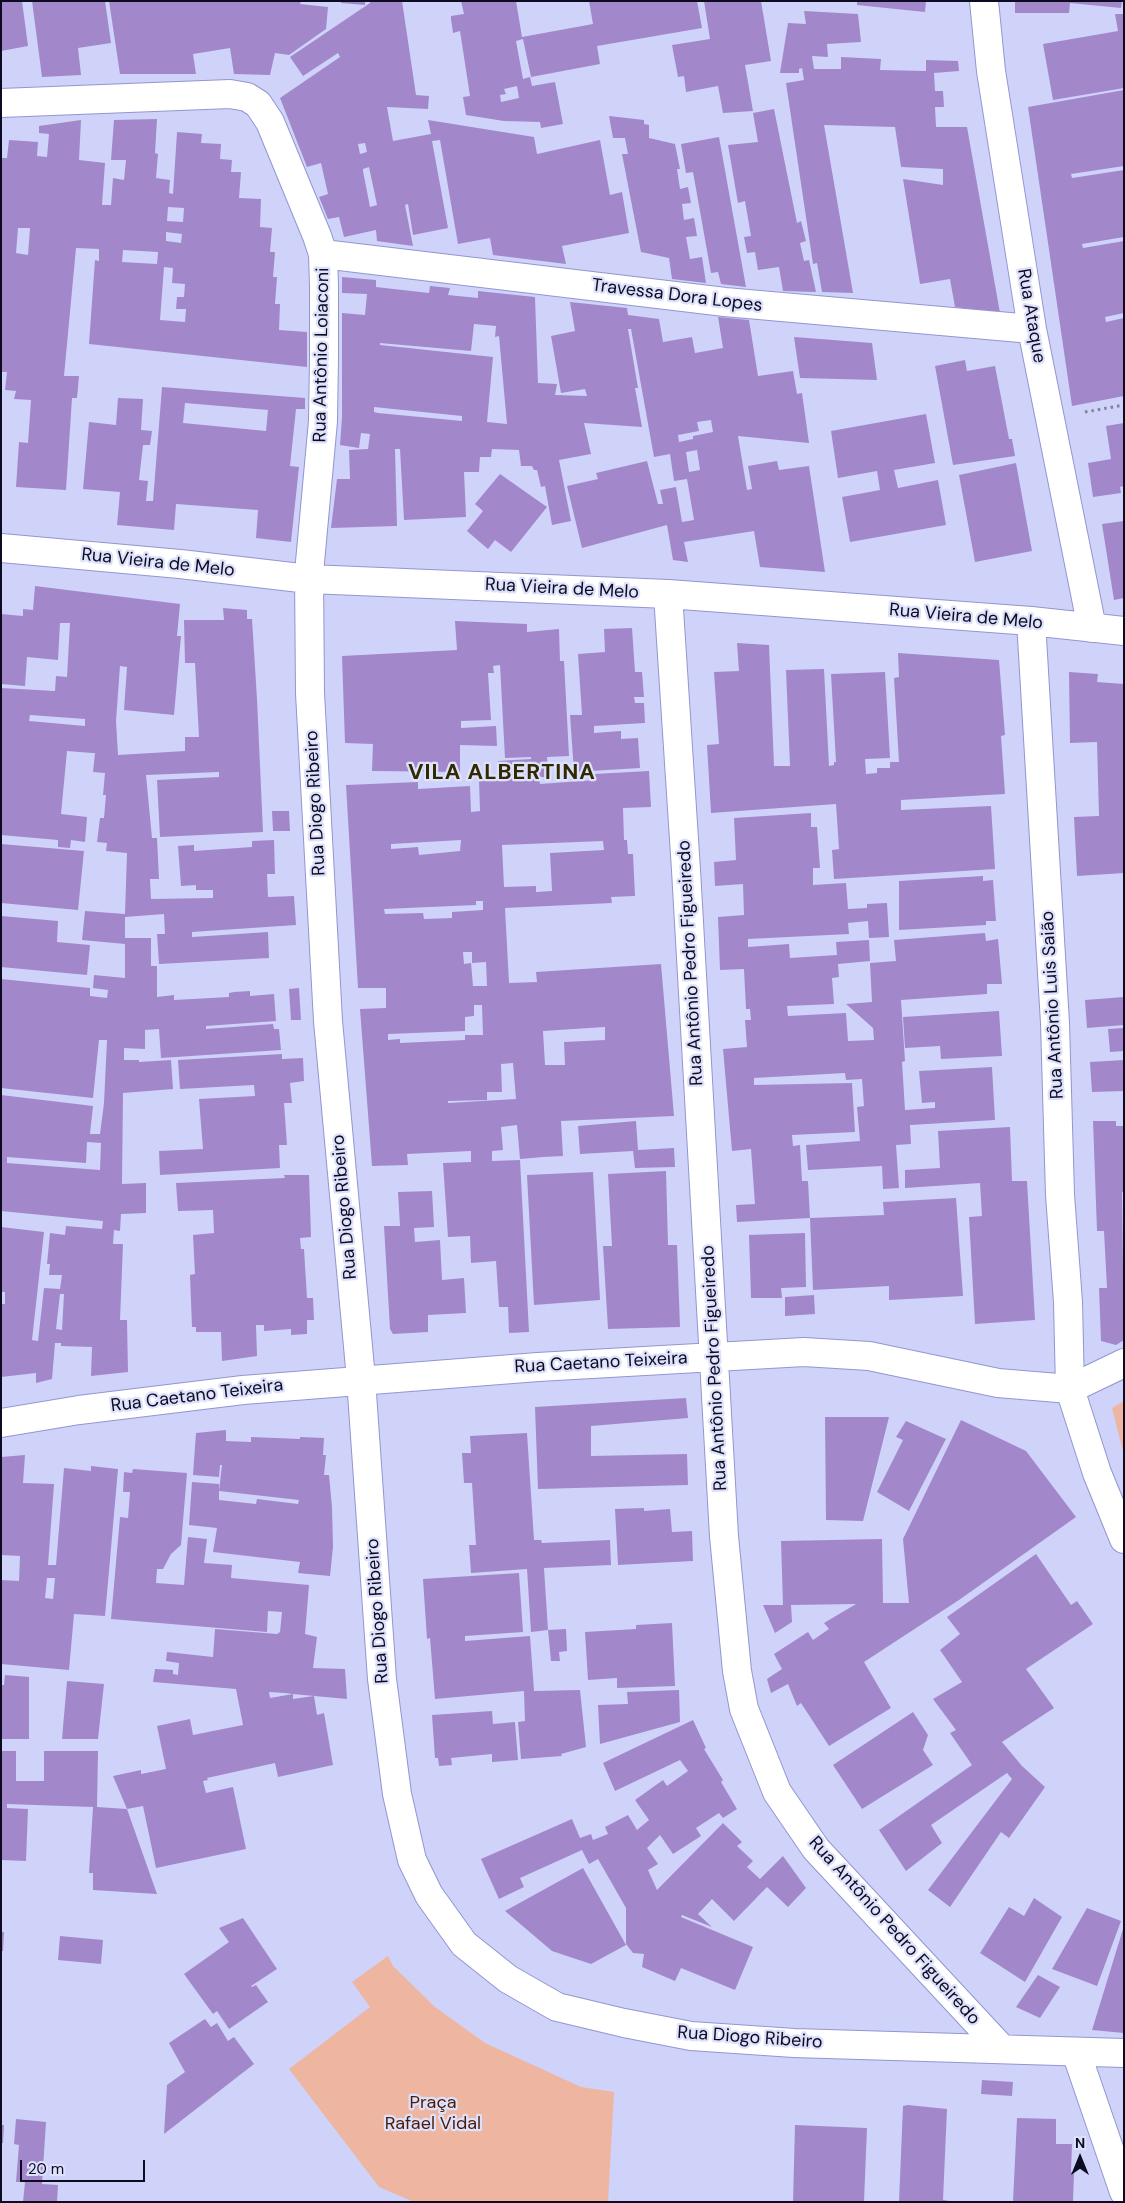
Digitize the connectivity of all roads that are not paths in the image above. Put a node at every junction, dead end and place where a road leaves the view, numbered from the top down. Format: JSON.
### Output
{"nodes":[{"id":1,"x":984,"y":1,"type":"edge"},
{"id":2,"x":1,"y":103,"type":"edge"},
{"id":3,"x":322,"y":254,"type":"junction"},
{"id":4,"x":1032,"y":329,"type":"junction"},
{"id":5,"x":1,"y":548,"type":"edge"},
{"id":6,"x":308,"y":579,"type":"junction"},
{"id":7,"x":668,"y":594,"type":"junction"},
{"id":8,"x":1031,"y":621,"type":"junction"},
{"id":9,"x":1092,"y":628,"type":"junction"},
{"id":10,"x":1124,"y":631,"type":"edge"},
{"id":11,"x":714,"y":1356,"type":"junction"},
{"id":12,"x":1124,"y":1363,"type":"edge"},
{"id":13,"x":362,"y":1379,"type":"junction"},
{"id":14,"x":1070,"y":1389,"type":"junction"},
{"id":15,"x":1,"y":1423,"type":"edge"},
{"id":16,"x":1124,"y":1539,"type":"edge"},
{"id":17,"x":1002,"y":2050,"type":"junction"},
{"id":18,"x":1076,"y":2052,"type":"junction"},
{"id":19,"x":1124,"y":2053,"type":"edge"},
{"id":20,"x":1124,"y":2192,"type":"edge"}],
"edges":[{"from":1,"to":4,"type":"street","name":"Rua Ataque"},
{"from":2,"to":3,"type":"street","name":"Rua Antônio Loiaconi"},
{"from":3,"to":4,"type":"street","name":"Travessa Dora Lopes"},
{"from":3,"to":6,"type":"street","name":"Rua Antônio Loiaconi"},
{"from":4,"to":9,"type":"street","name":"Rua Ataque"},
{"from":5,"to":6,"type":"street","name":"Rua Vieira de Melo"},
{"from":6,"to":7,"type":"street","name":"Rua Vieira de Melo"},
{"from":6,"to":13,"type":"street","name":"Rua Diogo Ribeiro"},
{"from":7,"to":8,"type":"street","name":"Rua Vieira de Melo"},
{"from":7,"to":11,"type":"street","name":"Rua Antônio Pedro Figueiredo"},
{"from":8,"to":9,"type":"street","name":"Rua Vieira de Melo"},
{"from":8,"to":14,"type":"street","name":"Rua Antônio Luis Saião"},
{"from":9,"to":10,"type":"street","name":"Rua Vieira de Melo"},
{"from":11,"to":13,"type":"street","name":"Rua Caetano Teixeira"},
{"from":11,"to":14,"type":"street","name":"Rua Caetano Teixeira"},
{"from":11,"to":17,"type":"street","name":"Rua Antônio Pedro Figueiredo"},
{"from":12,"to":14,"type":"street"},
{"from":13,"to":15,"type":"street","name":"Rua Caetano Teixeira"},
{"from":13,"to":17,"type":"street","name":"Rua Diogo Ribeiro"},
{"from":14,"to":16,"type":"street"},
{"from":17,"to":18,"type":"street","name":"Rua Diogo Ribeiro"},
{"from":18,"to":19,"type":"street","name":"Rua Diogo Ribeiro"},
{"from":18,"to":20,"type":"street"}]}
